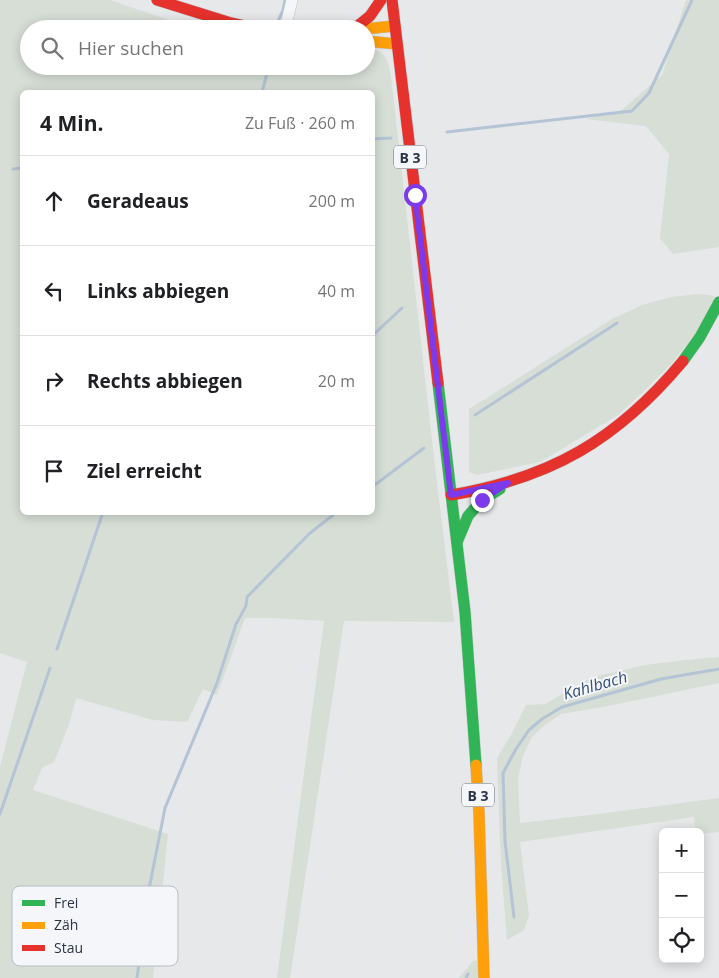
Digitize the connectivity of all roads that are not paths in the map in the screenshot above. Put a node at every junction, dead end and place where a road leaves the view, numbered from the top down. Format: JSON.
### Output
{"nodes":[{"id":1,"x":157,"y":0,"type":"edge"},
{"id":2,"x":292,"y":0,"type":"edge"},
{"id":3,"x":381,"y":0,"type":"edge"},
{"id":4,"x":392,"y":0,"type":"edge"},
{"id":5,"x":221,"y":20,"type":"edge"},
{"id":6,"x":287,"y":20,"type":"edge"},
{"id":7,"x":366,"y":20,"type":"edge"},
{"id":8,"x":395,"y":26,"type":"junction"},
{"id":9,"x":375,"y":28,"type":"edge"},
{"id":10,"x":375,"y":42,"type":"edge"},
{"id":11,"x":396,"y":44,"type":"junction"},
{"id":12,"x":719,"y":302,"type":"edge"},
{"id":13,"x":508,"y":483,"type":"junction"},
{"id":14,"x":451,"y":495,"type":"junction"},
{"id":15,"x":457,"y":542,"type":"junction"},
{"id":16,"x":484,"y":978,"type":"edge"}],
"edges":[{"from":1,"to":5,"type":"main road"},
{"from":2,"to":6,"type":"street"},
{"from":3,"to":7,"type":"main road"},
{"from":4,"to":8,"type":"main road","number":"B 3"},
{"from":8,"to":9,"type":"main road"},
{"from":8,"to":11,"type":"main road","number":"B 3"},
{"from":10,"to":11,"type":"main road"},
{"from":11,"to":14,"type":"main road","number":"B 3"},
{"from":12,"to":13,"type":"main road"},
{"from":13,"to":14,"type":"main road"},
{"from":13,"to":15,"type":"main road"},
{"from":14,"to":15,"type":"main road","number":"B 3"},
{"from":15,"to":16,"type":"main road","number":"B 3"}]}
